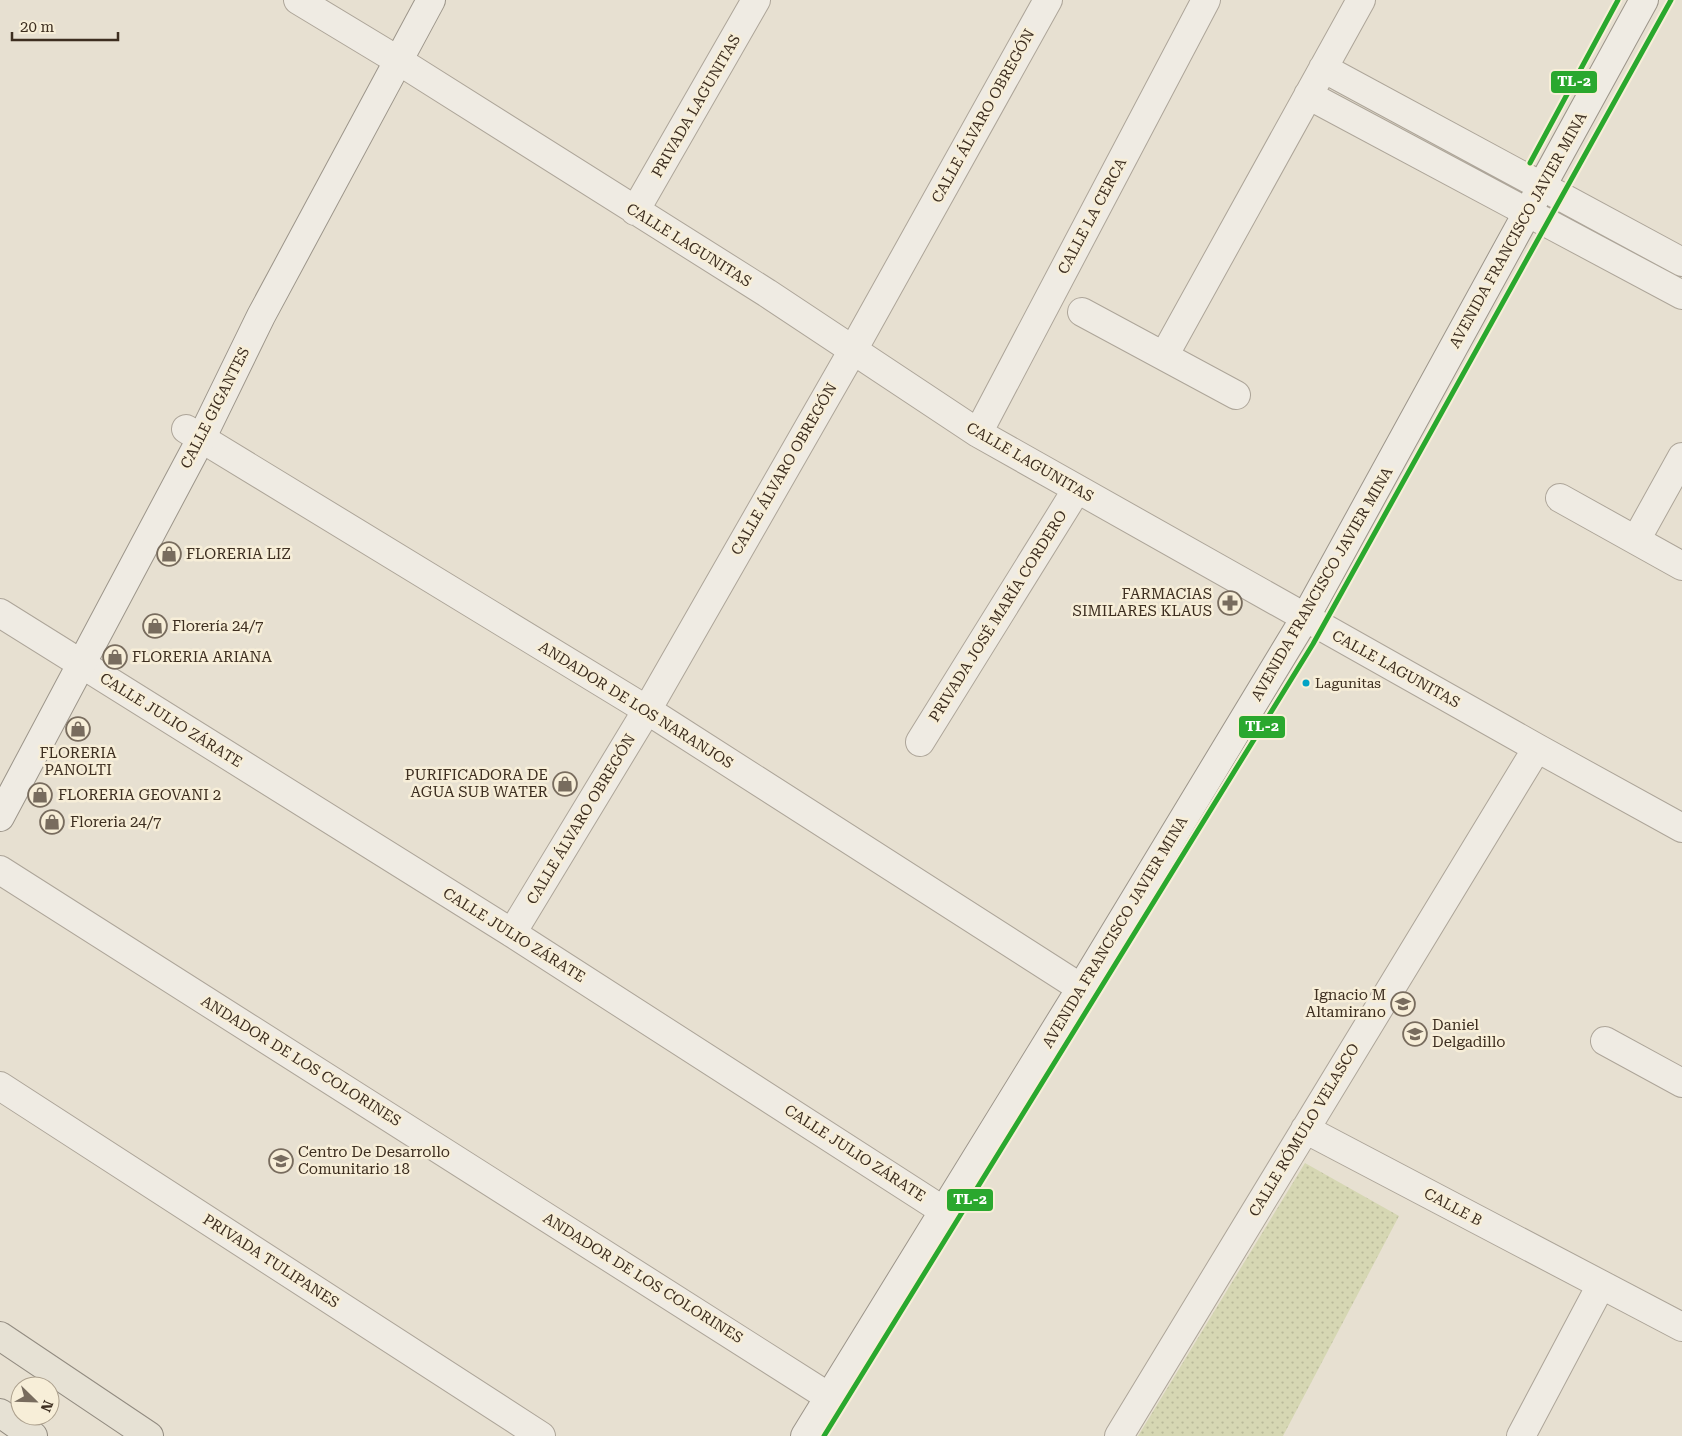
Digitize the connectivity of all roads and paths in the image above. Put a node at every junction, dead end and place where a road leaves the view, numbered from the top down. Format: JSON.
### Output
{"nodes":[{"id":1,"x":298,"y":0,"type":"edge"},
{"id":2,"x":431,"y":0,"type":"edge"},
{"id":3,"x":756,"y":0,"type":"edge"},
{"id":4,"x":1048,"y":0,"type":"edge"},
{"id":5,"x":1206,"y":0,"type":"edge"},
{"id":6,"x":1361,"y":0,"type":"edge"},
{"id":7,"x":1644,"y":0,"type":"edge"},
{"id":8,"x":399,"y":62,"type":"junction"},
{"id":9,"x":1323,"y":68,"type":"junction"},
{"id":10,"x":1308,"y":95,"type":"junction"},
{"id":11,"x":1542,"y":186,"type":"junction"},
{"id":12,"x":635,"y":212,"type":"junction"},
{"id":13,"x":1528,"y":212,"type":"junction"},
{"id":14,"x":1682,"y":262,"type":"edge"},
{"id":15,"x":1682,"y":294,"type":"edge"},
{"id":16,"x":1082,"y":312,"type":"dead end"},
{"id":17,"x":853,"y":350,"type":"junction"},
{"id":18,"x":1164,"y":356,"type":"junction"},
{"id":19,"x":1236,"y":395,"type":"dead end"},
{"id":20,"x":194,"y":433,"type":"junction"},
{"id":21,"x":978,"y":433,"type":"junction"},
{"id":22,"x":1682,"y":457,"type":"edge"},
{"id":23,"x":1077,"y":489,"type":"junction"},
{"id":24,"x":1560,"y":498,"type":"dead end"},
{"id":25,"x":1636,"y":540,"type":"junction"},
{"id":26,"x":1682,"y":566,"type":"edge"},
{"id":27,"x":0,"y":613,"type":"edge"},
{"id":28,"x":1305,"y":618,"type":"junction"},
{"id":29,"x":81,"y":664,"type":"junction"},
{"id":30,"x":647,"y":710,"type":"junction"},
{"id":31,"x":920,"y":742,"type":"dead end"},
{"id":32,"x":1537,"y":748,"type":"junction"},
{"id":33,"x":0,"y":817,"type":"edge"},
{"id":34,"x":1682,"y":828,"type":"edge"},
{"id":35,"x":0,"y":870,"type":"edge"},
{"id":36,"x":512,"y":933,"type":"junction"},
{"id":37,"x":1082,"y":988,"type":"junction"},
{"id":38,"x":1605,"y":1041,"type":"dead end"},
{"id":39,"x":1682,"y":1083,"type":"edge"},
{"id":40,"x":0,"y":1086,"type":"edge"},
{"id":41,"x":1305,"y":1129,"type":"junction"},
{"id":42,"x":944,"y":1211,"type":"junction"},
{"id":43,"x":1601,"y":1285,"type":"junction"},
{"id":44,"x":1682,"y":1327,"type":"edge"},
{"id":45,"x":0,"y":1336,"type":"edge"},
{"id":46,"x":830,"y":1397,"type":"junction"},
{"id":47,"x":0,"y":1413,"type":"edge"},
{"id":48,"x":33,"y":1436,"type":"edge"},
{"id":49,"x":148,"y":1436,"type":"edge"},
{"id":50,"x":542,"y":1436,"type":"edge"},
{"id":51,"x":805,"y":1436,"type":"edge"},
{"id":52,"x":1118,"y":1436,"type":"edge"},
{"id":53,"x":1521,"y":1436,"type":"edge"}],
"edges":[{"from":1,"to":8,"type":"street","name":"CALLE LAGUNITAS"},
{"from":2,"to":8,"type":"street","name":"CALLE GIGANTES"},
{"from":3,"to":12,"type":"street","name":"PRIVADA LAGUNITAS"},
{"from":4,"to":17,"type":"street","name":"CALLE ÁLVARO OBREGÓN"},
{"from":5,"to":21,"type":"street","name":"CALLE LA CERCA"},
{"from":6,"to":9,"type":"street"},
{"from":7,"to":11,"type":"street","name":"AVENIDA FRANCISCO JAVIER MINA"},
{"from":8,"to":12,"type":"street","name":"CALLE LAGUNITAS"},
{"from":8,"to":20,"type":"street","name":"CALLE GIGANTES"},
{"from":9,"to":10,"type":"street"},
{"from":9,"to":11,"type":"street"},
{"from":10,"to":13,"type":"street"},
{"from":10,"to":18,"type":"street"},
{"from":11,"to":13,"type":"street","name":"AVENIDA FRANCISCO JAVIER MINA"},
{"from":11,"to":14,"type":"street"},
{"from":12,"to":17,"type":"street","name":"CALLE LAGUNITAS"},
{"from":13,"to":15,"type":"street"},
{"from":13,"to":28,"type":"street","name":"AVENIDA FRANCISCO JAVIER MINA"},
{"from":16,"to":18,"type":"street"},
{"from":17,"to":21,"type":"street","name":"CALLE LAGUNITAS"},
{"from":17,"to":30,"type":"street","name":"CALLE ÁLVARO OBREGÓN"},
{"from":18,"to":19,"type":"street"},
{"from":20,"to":29,"type":"street","name":"CALLE GIGANTES"},
{"from":20,"to":30,"type":"street","name":"ANDADOR DE LOS NARANJOS"},
{"from":21,"to":23,"type":"street","name":"CALLE LAGUNITAS"},
{"from":22,"to":25,"type":"street"},
{"from":23,"to":28,"type":"street","name":"CALLE LAGUNITAS"},
{"from":23,"to":31,"type":"street","name":"PRIVADA JOSÉ MARÍA CORDERO"},
{"from":24,"to":25,"type":"street"},
{"from":25,"to":26,"type":"street"},
{"from":27,"to":29,"type":"street","name":"CALLE JULIO ZÁRATE"},
{"from":28,"to":32,"type":"street","name":"CALLE LAGUNITAS"},
{"from":28,"to":37,"type":"street","name":"AVENIDA FRANCISCO JAVIER MINA"},
{"from":29,"to":33,"type":"street","name":"CALLE GIGANTES"},
{"from":29,"to":36,"type":"street","name":"CALLE JULIO ZÁRATE"},
{"from":30,"to":36,"type":"street","name":"CALLE ÁLVARO OBREGÓN"},
{"from":30,"to":37,"type":"street","name":"ANDADOR DE LOS NARANJOS"},
{"from":32,"to":34,"type":"street","name":"CALLE LAGUNITAS"},
{"from":32,"to":41,"type":"street","name":"CALLE RÓMULO VELASCO"},
{"from":35,"to":46,"type":"street","name":"ANDADOR DE LOS COLORINES"},
{"from":36,"to":42,"type":"street","name":"CALLE JULIO ZÁRATE"},
{"from":37,"to":42,"type":"street","name":"AVENIDA FRANCISCO JAVIER MINA"},
{"from":38,"to":39,"type":"street"},
{"from":40,"to":50,"type":"street","name":"PRIVADA TULIPANES"},
{"from":41,"to":43,"type":"street","name":"CALLE B"},
{"from":41,"to":52,"type":"street","name":"CALLE RÓMULO VELASCO"},
{"from":42,"to":46,"type":"street","name":"AVENIDA FRANCISCO JAVIER MINA"},
{"from":43,"to":44,"type":"street","name":"CALLE B"},
{"from":43,"to":53,"type":"street"},
{"from":45,"to":49,"type":"main road"},
{"from":46,"to":51,"type":"street","name":"AVENIDA FRANCISCO JAVIER MINA"},
{"from":47,"to":48,"type":"main road"}]}
